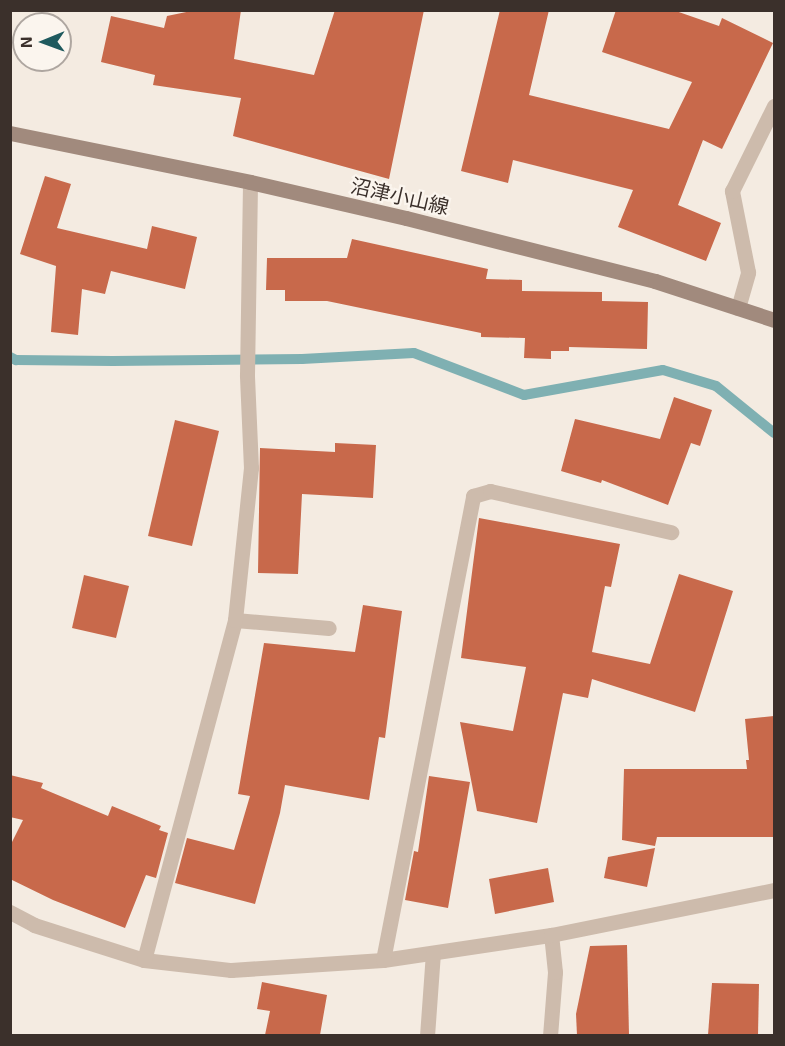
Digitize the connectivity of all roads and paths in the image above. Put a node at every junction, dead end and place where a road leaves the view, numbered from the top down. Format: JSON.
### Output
{"nodes":[{"id":1,"x":774,"y":106,"type":"edge"},
{"id":2,"x":10,"y":133,"type":"edge"},
{"id":3,"x":250,"y":182,"type":"junction"},
{"id":4,"x":738,"y":308,"type":"junction"},
{"id":5,"x":774,"y":320,"type":"edge"},
{"id":6,"x":671,"y":531,"type":"dead end"},
{"id":7,"x":235,"y":620,"type":"junction"},
{"id":8,"x":329,"y":628,"type":"dead end"},
{"id":9,"x":774,"y":890,"type":"edge"},
{"id":10,"x":10,"y":912,"type":"edge"},
{"id":11,"x":551,"y":935,"type":"junction"},
{"id":12,"x":433,"y":953,"type":"junction"},
{"id":13,"x":144,"y":960,"type":"junction"},
{"id":14,"x":383,"y":960,"type":"junction"},
{"id":15,"x":427,"y":1035,"type":"edge"},
{"id":16,"x":550,"y":1035,"type":"edge"}],
"edges":[{"from":1,"to":4,"type":"street"},
{"from":2,"to":3,"type":"main road","name":"沼津小山線"},
{"from":3,"to":4,"type":"main road","name":"沼津小山線"},
{"from":3,"to":7,"type":"street"},
{"from":4,"to":5,"type":"main road","name":"沼津小山線"},
{"from":6,"to":14,"type":"street"},
{"from":7,"to":8,"type":"street"},
{"from":7,"to":13,"type":"street"},
{"from":9,"to":11,"type":"street"},
{"from":10,"to":13,"type":"street"},
{"from":11,"to":12,"type":"street"},
{"from":11,"to":16,"type":"street"},
{"from":12,"to":14,"type":"street"},
{"from":12,"to":15,"type":"street"},
{"from":13,"to":14,"type":"street"}]}
